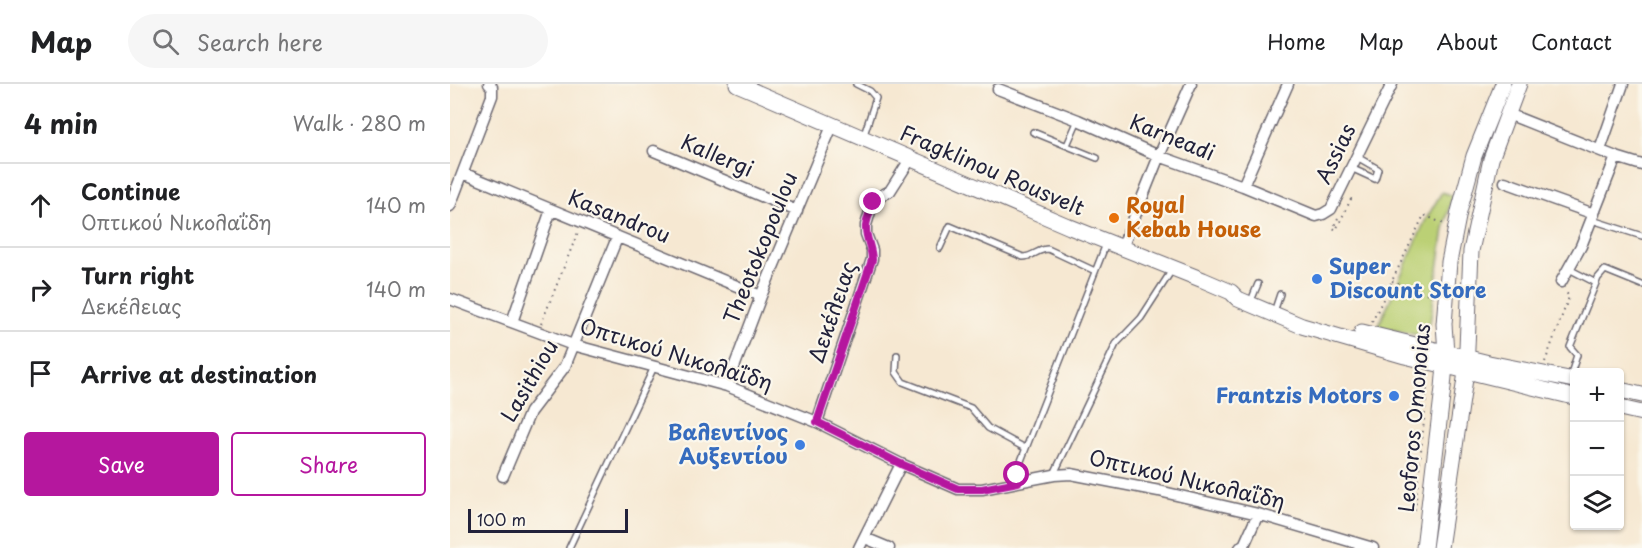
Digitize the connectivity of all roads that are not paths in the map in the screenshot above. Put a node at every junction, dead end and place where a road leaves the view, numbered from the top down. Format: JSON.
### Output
{"nodes":[{"id":1,"x":489,"y":84,"type":"edge"},
{"id":2,"x":737,"y":84,"type":"edge"},
{"id":3,"x":856,"y":84,"type":"edge"},
{"id":4,"x":1191,"y":84,"type":"edge"},
{"id":5,"x":1288,"y":84,"type":"edge"},
{"id":6,"x":1392,"y":84,"type":"edge"},
{"id":7,"x":1503,"y":84,"type":"edge"},
{"id":8,"x":1519,"y":84,"type":"edge"},
{"id":9,"x":1623,"y":84,"type":"edge"},
{"id":10,"x":998,"y":89,"type":"dead end"},
{"id":11,"x":1508,"y":114,"type":"junction"},
{"id":12,"x":1078,"y":120,"type":"junction"},
{"id":13,"x":832,"y":126,"type":"junction"},
{"id":14,"x":1034,"y":132,"type":"dead end"},
{"id":15,"x":862,"y":139,"type":"junction"},
{"id":16,"x":1067,"y":146,"type":"junction"},
{"id":17,"x":1600,"y":150,"type":"junction"},
{"id":18,"x":654,"y":151,"type":"dead end"},
{"id":19,"x":1159,"y":156,"type":"junction"},
{"id":20,"x":1357,"y":157,"type":"junction"},
{"id":21,"x":1616,"y":157,"type":"junction"},
{"id":22,"x":911,"y":158,"type":"junction"},
{"id":23,"x":1097,"y":158,"type":"dead end"},
{"id":24,"x":1642,"y":165,"type":"edge"},
{"id":25,"x":1351,"y":168,"type":"junction"},
{"id":26,"x":463,"y":173,"type":"junction"},
{"id":27,"x":1505,"y":182,"type":"dead end"},
{"id":28,"x":1243,"y":186,"type":"junction"},
{"id":29,"x":450,"y":206,"type":"edge"},
{"id":30,"x":1337,"y":208,"type":"joint"},
{"id":31,"x":551,"y":210,"type":"junction"},
{"id":32,"x":797,"y":211,"type":"junction"},
{"id":33,"x":1593,"y":217,"type":"junction"},
{"id":34,"x":1642,"y":236,"type":"edge"},
{"id":35,"x":617,"y":238,"type":"junction"},
{"id":36,"x":1107,"y":242,"type":"junction"},
{"id":37,"x":940,"y":248,"type":"dead end"},
{"id":38,"x":1122,"y":249,"type":"junction"},
{"id":39,"x":1173,"y":268,"type":"junction"},
{"id":40,"x":1567,"y":268,"type":"junction"},
{"id":41,"x":1095,"y":271,"type":"junction"},
{"id":42,"x":1561,"y":282,"type":"road end"},
{"id":43,"x":1596,"y":283,"type":"junction"},
{"id":44,"x":1642,"y":285,"type":"edge"},
{"id":45,"x":1231,"y":292,"type":"junction"},
{"id":46,"x":761,"y":296,"type":"junction"},
{"id":47,"x":450,"y":299,"type":"edge"},
{"id":48,"x":512,"y":322,"type":"junction"},
{"id":49,"x":573,"y":345,"type":"junction"},
{"id":50,"x":897,"y":355,"type":"dead end"},
{"id":51,"x":1445,"y":360,"type":"junction"},
{"id":52,"x":1466,"y":365,"type":"junction"},
{"id":53,"x":654,"y":367,"type":"junction"},
{"id":54,"x":1574,"y":368,"type":"edge"},
{"id":55,"x":1570,"y":379,"type":"edge"},
{"id":56,"x":727,"y":386,"type":"junction"},
{"id":57,"x":1624,"y":391,"type":"edge"},
{"id":58,"x":1642,"y":395,"type":"edge"},
{"id":59,"x":1570,"y":396,"type":"edge"},
{"id":60,"x":1624,"y":409,"type":"edge"},
{"id":61,"x":1642,"y":413,"type":"edge"},
{"id":62,"x":817,"y":422,"type":"junction"},
{"id":63,"x":1025,"y":448,"type":"junction"},
{"id":64,"x":901,"y":464,"type":"junction"},
{"id":65,"x":1054,"y":475,"type":"junction"},
{"id":66,"x":504,"y":476,"type":"dead end"},
{"id":67,"x":1018,"y":482,"type":"junction"},
{"id":68,"x":1258,"y":514,"type":"junction"},
{"id":69,"x":862,"y":543,"type":"edge"},
{"id":70,"x":568,"y":548,"type":"edge"},
{"id":71,"x":889,"y":548,"type":"edge"},
{"id":72,"x":1240,"y":548,"type":"edge"},
{"id":73,"x":1373,"y":548,"type":"edge"},
{"id":74,"x":1424,"y":548,"type":"edge"},
{"id":75,"x":1440,"y":548,"type":"edge"}],
"edges":[{"from":1,"to":26,"type":"street"},
{"from":2,"to":13,"type":"main road","name":"Fragklinou Rousvelt"},
{"from":3,"to":15,"type":"lane"},
{"from":4,"to":19,"type":"street"},
{"from":5,"to":28,"type":"street"},
{"from":6,"to":20,"type":"street","name":"Assias"},
{"from":7,"to":51,"type":"main road","name":"Leoforos Omonoias"},
{"from":8,"to":11,"type":"main road","name":"Leoforos Omonoias"},
{"from":9,"to":17,"type":"street"},
{"from":10,"to":12,"type":"street","name":"Karneadi"},
{"from":11,"to":17,"type":"street"},
{"from":11,"to":52,"type":"main road","name":"Leoforos Omonoias"},
{"from":12,"to":16,"type":"lane"},
{"from":12,"to":19,"type":"street","name":"Karneadi"},
{"from":13,"to":15,"type":"main road","name":"Fragklinou Rousvelt"},
{"from":13,"to":32,"type":"street","name":"Theotokopoulou"},
{"from":14,"to":16,"type":"lane"},
{"from":15,"to":22,"type":"main road","name":"Fragklinou Rousvelt"},
{"from":16,"to":23,"type":"lane"},
{"from":17,"to":21,"type":"street"},
{"from":18,"to":32,"type":"street","name":"Kallergi"},
{"from":19,"to":28,"type":"street","name":"Karneadi"},
{"from":19,"to":38,"type":"street"},
{"from":20,"to":25,"type":"street","name":"Assias"},
{"from":20,"to":25,"type":"lane"},
{"from":21,"to":24,"type":"street"},
{"from":21,"to":33,"type":"street"},
{"from":22,"to":36,"type":"main road","name":"Fragklinou Rousvelt"},
{"from":22,"to":62,"type":"street","name":"Δεκέλειας"},
{"from":25,"to":30,"type":"street","name":"Assias"},
{"from":26,"to":29,"type":"street"},
{"from":26,"to":31,"type":"street","name":"Kasandrou"},
{"from":27,"to":33,"type":"street"},
{"from":28,"to":30,"type":"street","name":"Karneadi"},
{"from":31,"to":35,"type":"street","name":"Kasandrou"},
{"from":31,"to":48,"type":"street"},
{"from":32,"to":46,"type":"street","name":"Theotokopoulou"},
{"from":33,"to":34,"type":"lane"},
{"from":33,"to":40,"type":"street"},
{"from":35,"to":46,"type":"street","name":"Kasandrou"},
{"from":35,"to":49,"type":"street","name":"Lasithiou"},
{"from":36,"to":38,"type":"main road","name":"Fragklinou Rousvelt"},
{"from":36,"to":41,"type":"lane"},
{"from":37,"to":41,"type":"lane"},
{"from":38,"to":39,"type":"main road","name":"Fragklinou Rousvelt"},
{"from":39,"to":45,"type":"main road","name":"Fragklinou Rousvelt"},
{"from":39,"to":65,"type":"lane"},
{"from":40,"to":42,"type":"street"},
{"from":40,"to":43,"type":"lane"},
{"from":41,"to":63,"type":"lane"},
{"from":43,"to":44,"type":"lane"},
{"from":43,"to":54,"type":"lane"},
{"from":45,"to":51,"type":"main road","name":"Fragklinou Rousvelt"},
{"from":45,"to":51,"type":"main road","name":"Fragklinou Rousvelt"},
{"from":46,"to":56,"type":"street","name":"Theotokopoulou"},
{"from":47,"to":48,"type":"street","name":"Οπτικού Νικολαΐδη"},
{"from":48,"to":49,"type":"street","name":"Οπτικού Νικολαΐδη"},
{"from":49,"to":53,"type":"street","name":"Οπτικού Νικολαΐδη"},
{"from":49,"to":66,"type":"street","name":"Lasithiou"},
{"from":50,"to":63,"type":"lane"},
{"from":51,"to":52,"type":"main road","name":"Fragklinou Rousvelt"},
{"from":51,"to":74,"type":"main road","name":"Leoforos Omonoias"},
{"from":52,"to":55,"type":"main road","name":"Fragklinou Rousvelt"},
{"from":52,"to":59,"type":"main road","name":"Fragklinou Rousvelt"},
{"from":52,"to":75,"type":"main road","name":"Leoforos Omonoias"},
{"from":53,"to":56,"type":"street","name":"Οπτικού Νικολαΐδη"},
{"from":53,"to":70,"type":"lane"},
{"from":56,"to":62,"type":"street","name":"Οπτικού Νικολαΐδη"},
{"from":57,"to":58,"type":"main road"},
{"from":60,"to":61,"type":"main road"},
{"from":62,"to":64,"type":"street","name":"Οπτικού Νικολαΐδη"},
{"from":63,"to":67,"type":"lane"},
{"from":64,"to":67,"type":"street","name":"Οπτικού Νικολαΐδη"},
{"from":64,"to":69,"type":"street"},
{"from":65,"to":67,"type":"street","name":"Οπτικού Νικολαΐδη"},
{"from":65,"to":68,"type":"street","name":"Οπτικού Νικολαΐδη"},
{"from":68,"to":72,"type":"street"},
{"from":68,"to":73,"type":"street","name":"Οπτικού Νικολαΐδη"},
{"from":69,"to":71,"type":"street"}]}
